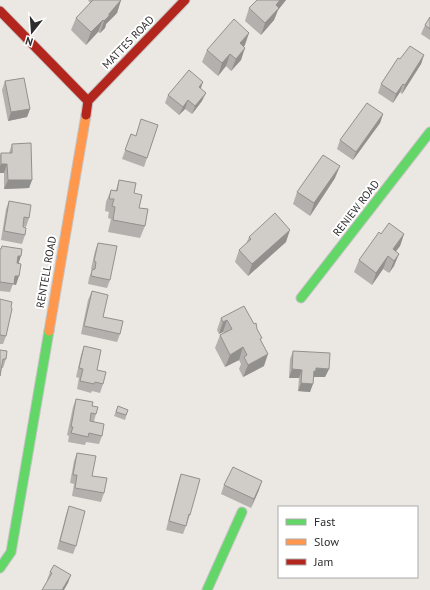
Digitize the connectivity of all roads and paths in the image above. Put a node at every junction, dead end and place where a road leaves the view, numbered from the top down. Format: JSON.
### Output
{"nodes":[{"id":1,"x":185,"y":0,"type":"edge"},
{"id":2,"x":0,"y":10,"type":"edge"},
{"id":3,"x":88,"y":101,"type":"junction"},
{"id":4,"x":430,"y":132,"type":"edge"},
{"id":5,"x":301,"y":298,"type":"dead end"},
{"id":6,"x":242,"y":512,"type":"dead end"},
{"id":7,"x":0,"y":568,"type":"edge"},
{"id":8,"x":207,"y":590,"type":"edge"}],
"edges":[{"from":1,"to":3,"type":"street","name":"MATTES ROAD"},
{"from":2,"to":3,"type":"street"},
{"from":3,"to":7,"type":"street","name":"RENTELL ROAD"},
{"from":4,"to":5,"type":"street","name":"RENIEW ROAD"},
{"from":6,"to":8,"type":"street"}]}
